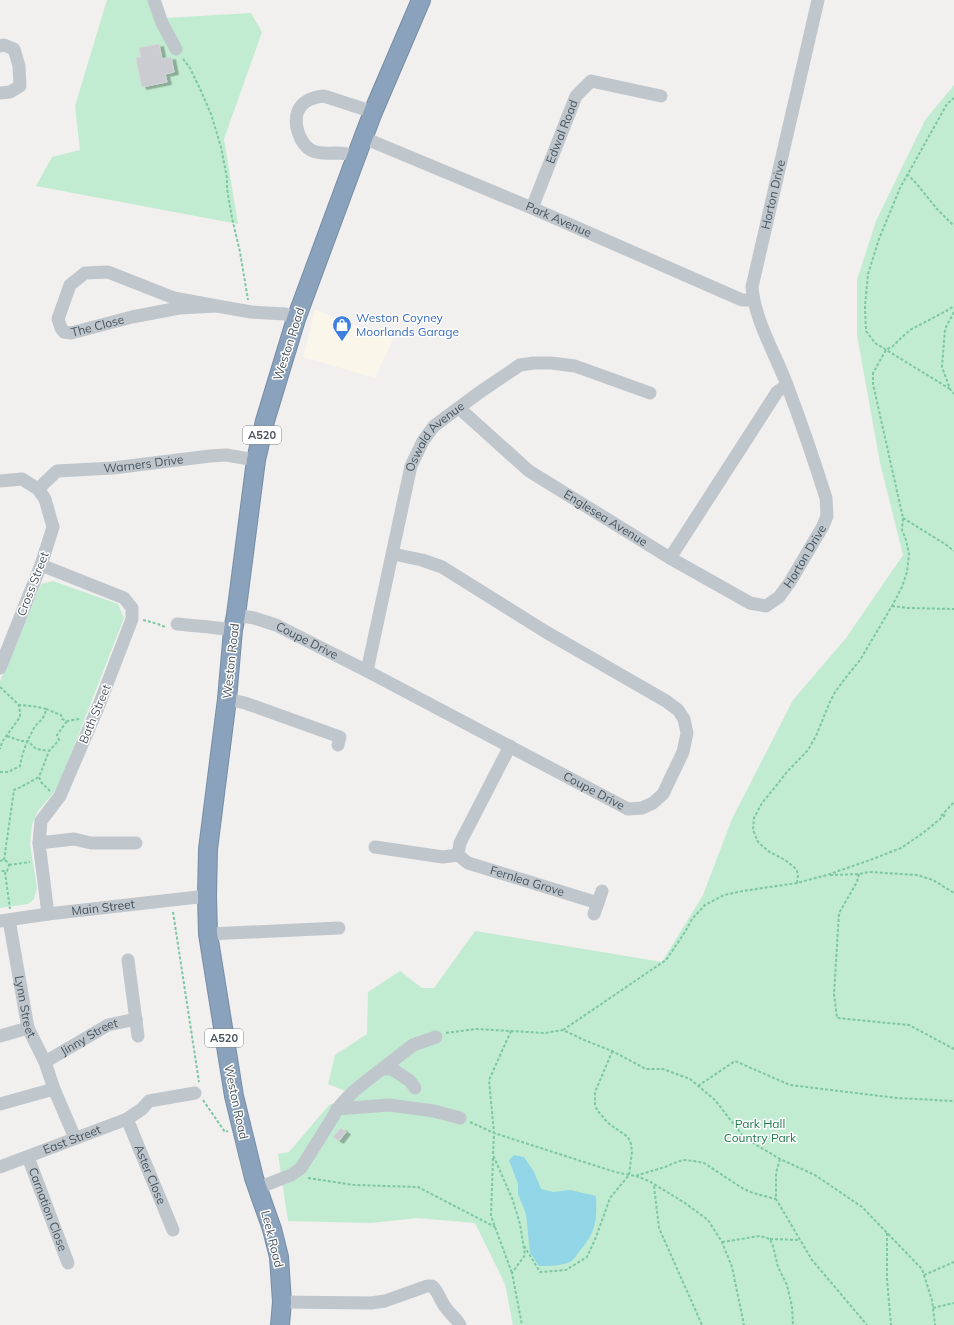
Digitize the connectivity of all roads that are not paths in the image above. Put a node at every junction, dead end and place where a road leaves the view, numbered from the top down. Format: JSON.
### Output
{"nodes":[{"id":1,"x":154,"y":0,"type":"edge"},
{"id":2,"x":421,"y":0,"type":"edge"},
{"id":3,"x":818,"y":0,"type":"edge"},
{"id":4,"x":0,"y":46,"type":"edge"},
{"id":5,"x":176,"y":49,"type":"road end"},
{"id":6,"x":0,"y":93,"type":"edge"},
{"id":7,"x":662,"y":96,"type":"dead end"},
{"id":8,"x":373,"y":112,"type":"junction"},
{"id":9,"x":364,"y":138,"type":"junction"},
{"id":10,"x":356,"y":157,"type":"junction"},
{"id":11,"x":532,"y":208,"type":"junction"},
{"id":12,"x":753,"y":300,"type":"junction"},
{"id":13,"x":217,"y":306,"type":"junction"},
{"id":14,"x":296,"y":319,"type":"junction"},
{"id":15,"x":787,"y":385,"type":"junction"},
{"id":16,"x":650,"y":393,"type":"dead end"},
{"id":17,"x":458,"y":408,"type":"junction"},
{"id":18,"x":256,"y":460,"type":"junction"},
{"id":19,"x":0,"y":480,"type":"edge"},
{"id":20,"x":41,"y":494,"type":"junction"},
{"id":21,"x":393,"y":554,"type":"junction"},
{"id":22,"x":670,"y":558,"type":"junction"},
{"id":23,"x":41,"y":565,"type":"junction"},
{"id":24,"x":766,"y":606,"type":"joint"},
{"id":25,"x":235,"y":622,"type":"junction"},
{"id":26,"x":177,"y":624,"type":"dead end"},
{"id":27,"x":3,"y":654,"type":"edge"},
{"id":28,"x":0,"y":668,"type":"edge"},
{"id":29,"x":367,"y":671,"type":"junction"},
{"id":30,"x":227,"y":699,"type":"junction"},
{"id":31,"x":338,"y":745,"type":"dead end"},
{"id":32,"x":510,"y":746,"type":"junction"},
{"id":33,"x":39,"y":843,"type":"junction"},
{"id":34,"x":136,"y":843,"type":"dead end"},
{"id":35,"x":373,"y":849,"type":"dead end"},
{"id":36,"x":458,"y":855,"type":"junction"},
{"id":37,"x":207,"y":896,"type":"junction"},
{"id":38,"x":598,"y":903,"type":"dead end"},
{"id":39,"x":48,"y":914,"type":"junction"},
{"id":40,"x":7,"y":920,"type":"edge"},
{"id":41,"x":339,"y":928,"type":"dead end"},
{"id":42,"x":208,"y":934,"type":"junction"},
{"id":43,"x":128,"y":960,"type":"dead end"},
{"id":44,"x":136,"y":1019,"type":"junction"},
{"id":45,"x":28,"y":1028,"type":"junction"},
{"id":46,"x":0,"y":1036,"type":"edge"},
{"id":47,"x":138,"y":1036,"type":"dead end"},
{"id":48,"x":436,"y":1037,"type":"road end"},
{"id":49,"x":45,"y":1062,"type":"junction"},
{"id":50,"x":382,"y":1069,"type":"junction"},
{"id":51,"x":416,"y":1088,"type":"dead end"},
{"id":52,"x":54,"y":1089,"type":"junction"},
{"id":53,"x":198,"y":1095,"type":"road end"},
{"id":54,"x":0,"y":1104,"type":"edge"},
{"id":55,"x":336,"y":1109,"type":"junction"},
{"id":56,"x":460,"y":1118,"type":"road end"},
{"id":57,"x":127,"y":1119,"type":"junction"},
{"id":58,"x":75,"y":1138,"type":"junction"},
{"id":59,"x":28,"y":1157,"type":"junction"},
{"id":60,"x":0,"y":1167,"type":"edge"},
{"id":61,"x":256,"y":1183,"type":"junction"},
{"id":62,"x":173,"y":1230,"type":"dead end"},
{"id":63,"x":68,"y":1263,"type":"dead end"},
{"id":64,"x":282,"y":1302,"type":"junction"},
{"id":65,"x":280,"y":1325,"type":"edge"},
{"id":66,"x":460,"y":1325,"type":"edge"}],
"edges":[{"from":1,"to":5,"type":"street"},
{"from":2,"to":8,"type":"highway","name":"Weston Road","number":"A520"},
{"from":3,"to":12,"type":"street","name":"Horton Drive"},
{"from":4,"to":6,"type":"street"},
{"from":7,"to":11,"type":"street","name":"Edwal Road"},
{"from":8,"to":9,"type":"highway","name":"Weston Road","number":"A520"},
{"from":8,"to":10,"type":"street"},
{"from":9,"to":10,"type":"highway","name":"Weston Road","number":"A520"},
{"from":9,"to":11,"type":"street","name":"Park Avenue"},
{"from":10,"to":14,"type":"highway","name":"Weston Road","number":"A520"},
{"from":11,"to":12,"type":"street","name":"Park Avenue"},
{"from":12,"to":15,"type":"street","name":"Horton Drive"},
{"from":13,"to":13,"type":"street","name":"The Close"},
{"from":13,"to":14,"type":"street","name":"The Close"},
{"from":14,"to":18,"type":"highway","name":"Weston Road","number":"A520"},
{"from":15,"to":22,"type":"street"},
{"from":15,"to":24,"type":"street","name":"Horton Drive"},
{"from":16,"to":17,"type":"street","name":"Oswald Avenue"},
{"from":17,"to":21,"type":"street","name":"Oswald Avenue"},
{"from":17,"to":22,"type":"street","name":"Englesea Avenue"},
{"from":18,"to":20,"type":"street","name":"Warners Drive"},
{"from":18,"to":25,"type":"highway","name":"Weston Road","number":"A520"},
{"from":19,"to":20,"type":"street"},
{"from":20,"to":23,"type":"street","name":"Cross Street"},
{"from":21,"to":29,"type":"street","name":"Oswald Avenue"},
{"from":21,"to":32,"type":"street","name":"Coupe Drive"},
{"from":22,"to":24,"type":"street","name":"Englesea Avenue"},
{"from":23,"to":27,"type":"street","name":"Cross Street"},
{"from":23,"to":33,"type":"street","name":"Bath Street"},
{"from":25,"to":26,"type":"street","name":"Coupe Drive"},
{"from":25,"to":29,"type":"street","name":"Coupe Drive"},
{"from":25,"to":30,"type":"highway","name":"Weston Road","number":"A520"},
{"from":27,"to":28,"type":"street","name":"Cross Street"},
{"from":29,"to":32,"type":"street","name":"Coupe Drive"},
{"from":30,"to":31,"type":"street"},
{"from":30,"to":37,"type":"highway","name":"Weston Road","number":"A520"},
{"from":32,"to":36,"type":"street"},
{"from":33,"to":34,"type":"street"},
{"from":33,"to":39,"type":"street","name":"Bath Street"},
{"from":35,"to":36,"type":"street"},
{"from":36,"to":38,"type":"street","name":"Fernlea Grove"},
{"from":37,"to":39,"type":"street","name":"Main Street"},
{"from":37,"to":42,"type":"highway","name":"Weston Road","number":"A520"},
{"from":39,"to":40,"type":"street","name":"Main Street"},
{"from":40,"to":45,"type":"street","name":"Lynn Street"},
{"from":41,"to":42,"type":"street"},
{"from":42,"to":61,"type":"highway","name":"Weston Road","number":"A520"},
{"from":43,"to":44,"type":"street","name":"Jinny Street"},
{"from":44,"to":47,"type":"street","name":"Jinny Street"},
{"from":44,"to":49,"type":"street","name":"Jinny Street"},
{"from":45,"to":46,"type":"street"},
{"from":45,"to":49,"type":"street","name":"Lynn Street"},
{"from":48,"to":50,"type":"street"},
{"from":49,"to":52,"type":"street","name":"Lynn Street"},
{"from":50,"to":51,"type":"street"},
{"from":50,"to":55,"type":"street"},
{"from":52,"to":54,"type":"street"},
{"from":52,"to":58,"type":"street","name":"Lynn Street"},
{"from":53,"to":57,"type":"street","name":"East Street"},
{"from":55,"to":56,"type":"street"},
{"from":55,"to":61,"type":"street"},
{"from":57,"to":58,"type":"street","name":"East Street"},
{"from":57,"to":62,"type":"street","name":"Aster Close"},
{"from":58,"to":59,"type":"street","name":"East Street"},
{"from":59,"to":60,"type":"street","name":"East Street"},
{"from":59,"to":63,"type":"street","name":"Carnation Close"},
{"from":61,"to":64,"type":"highway","name":"Leek Road","number":"A520"},
{"from":64,"to":65,"type":"highway","name":"Leek Road","number":"A520"},
{"from":64,"to":66,"type":"street"}]}
